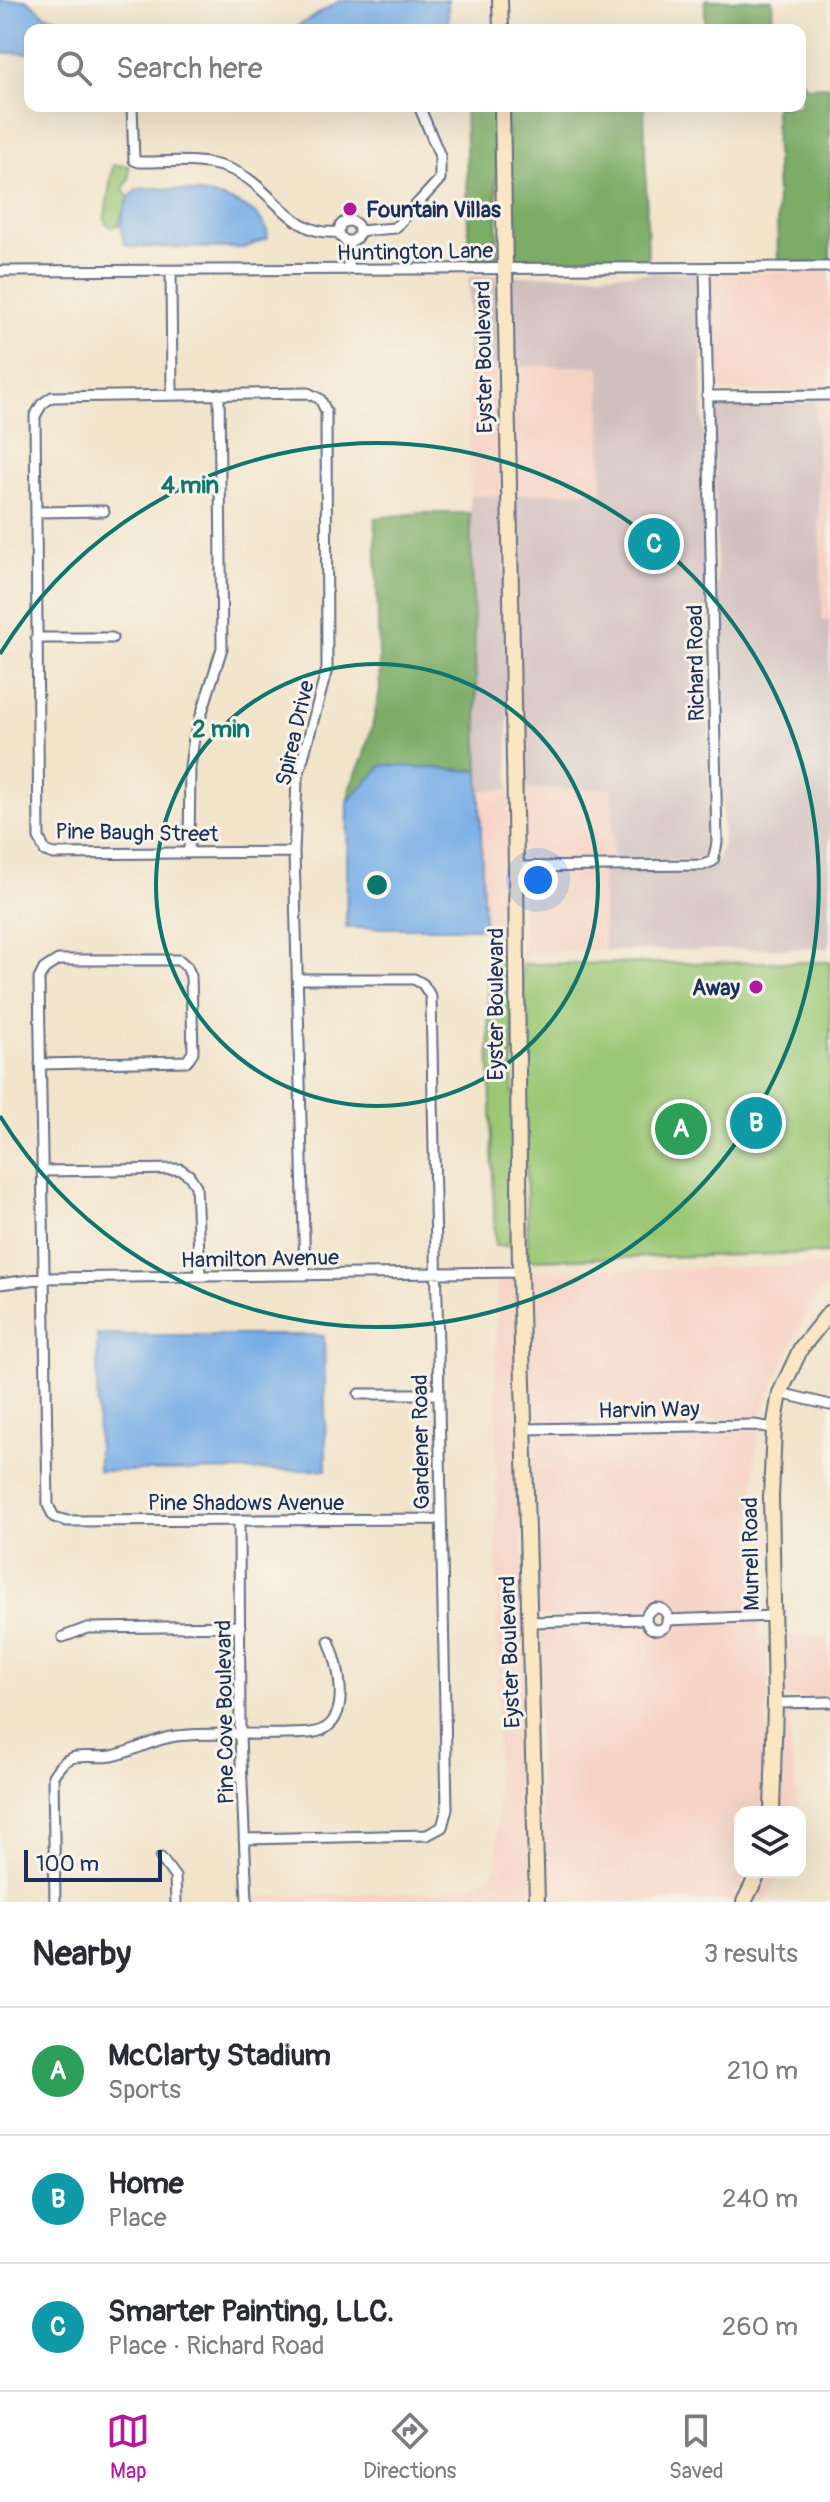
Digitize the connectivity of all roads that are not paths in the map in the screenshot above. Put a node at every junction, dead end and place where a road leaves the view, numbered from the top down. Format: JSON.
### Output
{"nodes":[{"id":1,"x":500,"y":0,"type":"edge"},
{"id":2,"x":501,"y":24,"type":"edge"},
{"id":3,"x":132,"y":112,"type":"edge"},
{"id":4,"x":422,"y":112,"type":"edge"},
{"id":5,"x":502,"y":112,"type":"edge"},
{"id":6,"x":359,"y":231,"type":"junction"},
{"id":7,"x":338,"y":232,"type":"junction"},
{"id":8,"x":349,"y":241,"type":"junction"},
{"id":9,"x":830,"y":267,"type":"edge"},
{"id":10,"x":503,"y":268,"type":"junction"},
{"id":11,"x":705,"y":268,"type":"junction"},
{"id":12,"x":348,"y":270,"type":"junction"},
{"id":13,"x":0,"y":271,"type":"edge"},
{"id":14,"x":171,"y":272,"type":"junction"},
{"id":15,"x":219,"y":394,"type":"junction"},
{"id":16,"x":172,"y":395,"type":"junction"},
{"id":17,"x":830,"y":395,"type":"edge"},
{"id":18,"x":707,"y":396,"type":"junction"},
{"id":19,"x":42,"y":404,"type":"joint"},
{"id":20,"x":104,"y":511,"type":"dead end"},
{"id":21,"x":37,"y":512,"type":"junction"},
{"id":22,"x":36,"y":638,"type":"junction"},
{"id":23,"x":112,"y":638,"type":"dead end"},
{"id":24,"x":189,"y":851,"type":"junction"},
{"id":25,"x":294,"y":852,"type":"junction"},
{"id":26,"x":516,"y":867,"type":"junction"},
{"id":27,"x":298,"y":979,"type":"junction"},
{"id":28,"x":40,"y":1064,"type":"junction"},
{"id":29,"x":43,"y":1171,"type":"junction"},
{"id":30,"x":520,"y":1272,"type":"junction"},
{"id":31,"x":436,"y":1274,"type":"junction"},
{"id":32,"x":305,"y":1275,"type":"junction"},
{"id":33,"x":200,"y":1277,"type":"junction"},
{"id":34,"x":45,"y":1278,"type":"junction"},
{"id":35,"x":0,"y":1284,"type":"edge"},
{"id":36,"x":830,"y":1312,"type":"edge"},
{"id":37,"x":780,"y":1393,"type":"junction"},
{"id":38,"x":359,"y":1394,"type":"dead end"},
{"id":39,"x":437,"y":1394,"type":"junction"},
{"id":40,"x":830,"y":1405,"type":"edge"},
{"id":41,"x":774,"y":1428,"type":"junction"},
{"id":42,"x":525,"y":1429,"type":"junction"},
{"id":43,"x":440,"y":1519,"type":"junction"},
{"id":44,"x":239,"y":1521,"type":"junction"},
{"id":45,"x":773,"y":1616,"type":"junction"},
{"id":46,"x":646,"y":1619,"type":"junction"},
{"id":47,"x":667,"y":1620,"type":"junction"},
{"id":48,"x":530,"y":1622,"type":"junction"},
{"id":49,"x":240,"y":1626,"type":"junction"},
{"id":50,"x":63,"y":1637,"type":"dead end"},
{"id":51,"x":329,"y":1641,"type":"dead end"},
{"id":52,"x":830,"y":1702,"type":"edge"},
{"id":53,"x":775,"y":1703,"type":"junction"},
{"id":54,"x":240,"y":1736,"type":"junction"},
{"id":55,"x":772,"y":1806,"type":"edge"},
{"id":56,"x":244,"y":1839,"type":"junction"},
{"id":57,"x":161,"y":1858,"type":"dead end"},
{"id":58,"x":756,"y":1878,"type":"edge"},
{"id":59,"x":55,"y":1902,"type":"edge"},
{"id":60,"x":176,"y":1902,"type":"edge"},
{"id":61,"x":247,"y":1902,"type":"edge"},
{"id":62,"x":537,"y":1902,"type":"edge"},
{"id":63,"x":744,"y":1902,"type":"edge"}],
"edges":[{"from":1,"to":2,"type":"street"},
{"from":3,"to":7,"type":"street"},
{"from":4,"to":6,"type":"street"},
{"from":5,"to":10,"type":"street","name":"Eyster Boulevard"},
{"from":6,"to":7,"type":"street"},
{"from":6,"to":8,"type":"street"},
{"from":7,"to":8,"type":"street"},
{"from":8,"to":12,"type":"street"},
{"from":9,"to":11,"type":"street","name":"Huntington Lane"},
{"from":10,"to":11,"type":"street","name":"Huntington Lane"},
{"from":10,"to":12,"type":"street","name":"Huntington Lane"},
{"from":10,"to":26,"type":"street","name":"Eyster Boulevard"},
{"from":11,"to":18,"type":"street","name":"Richard Road"},
{"from":12,"to":14,"type":"street","name":"Huntington Lane"},
{"from":13,"to":14,"type":"street","name":"Huntington Lane"},
{"from":14,"to":16,"type":"street"},
{"from":15,"to":16,"type":"street","name":"Spirea Drive"},
{"from":15,"to":24,"type":"street"},
{"from":15,"to":25,"type":"street","name":"Spirea Drive"},
{"from":16,"to":19,"type":"street","name":"Spirea Drive"},
{"from":17,"to":18,"type":"street"},
{"from":18,"to":26,"type":"street","name":"Richard Road"},
{"from":19,"to":21,"type":"street","name":"Pine Baugh Street"},
{"from":20,"to":21,"type":"street"},
{"from":21,"to":22,"type":"street","name":"Pine Baugh Street"},
{"from":22,"to":23,"type":"street"},
{"from":22,"to":24,"type":"street","name":"Pine Baugh Street"},
{"from":24,"to":25,"type":"street","name":"Pine Baugh Street"},
{"from":25,"to":27,"type":"street","name":"Spirea Drive"},
{"from":26,"to":30,"type":"street","name":"Eyster Boulevard"},
{"from":27,"to":31,"type":"street","name":"Gardener Road"},
{"from":27,"to":32,"type":"street","name":"Spirea Drive"},
{"from":28,"to":28,"type":"street"},
{"from":28,"to":29,"type":"street"},
{"from":29,"to":33,"type":"street"},
{"from":29,"to":34,"type":"street"},
{"from":30,"to":31,"type":"street","name":"Hamilton Avenue"},
{"from":30,"to":42,"type":"street","name":"Eyster Boulevard"},
{"from":31,"to":32,"type":"street","name":"Hamilton Avenue"},
{"from":31,"to":39,"type":"street","name":"Gardener Road"},
{"from":32,"to":33,"type":"street","name":"Hamilton Avenue"},
{"from":33,"to":34,"type":"street","name":"Hamilton Avenue"},
{"from":34,"to":35,"type":"street","name":"Hamilton Avenue"},
{"from":34,"to":44,"type":"street","name":"Pine Shadows Avenue"},
{"from":36,"to":37,"type":"street","name":"Murrell Road"},
{"from":37,"to":40,"type":"street"},
{"from":37,"to":41,"type":"street","name":"Murrell Road"},
{"from":38,"to":39,"type":"street"},
{"from":39,"to":43,"type":"street","name":"Gardener Road"},
{"from":41,"to":42,"type":"street","name":"Harvin Way"},
{"from":41,"to":45,"type":"street","name":"Murrell Road"},
{"from":42,"to":48,"type":"street","name":"Eyster Boulevard"},
{"from":43,"to":44,"type":"street","name":"Pine Shadows Avenue"},
{"from":43,"to":56,"type":"street","name":"Gardener Road"},
{"from":44,"to":49,"type":"street","name":"Pine Cove Boulevard"},
{"from":45,"to":47,"type":"street"},
{"from":45,"to":53,"type":"street","name":"Murrell Road"},
{"from":46,"to":47,"type":"street"},
{"from":46,"to":47,"type":"street"},
{"from":46,"to":48,"type":"street"},
{"from":48,"to":62,"type":"street","name":"Eyster Boulevard"},
{"from":49,"to":50,"type":"street"},
{"from":49,"to":54,"type":"street","name":"Pine Cove Boulevard"},
{"from":51,"to":54,"type":"street"},
{"from":52,"to":53,"type":"street"},
{"from":53,"to":55,"type":"street","name":"Murrell Road"},
{"from":54,"to":56,"type":"street","name":"Pine Cove Boulevard"},
{"from":54,"to":59,"type":"street"},
{"from":56,"to":61,"type":"street","name":"Pine Cove Boulevard"},
{"from":57,"to":60,"type":"street"},
{"from":58,"to":63,"type":"street"}]}
